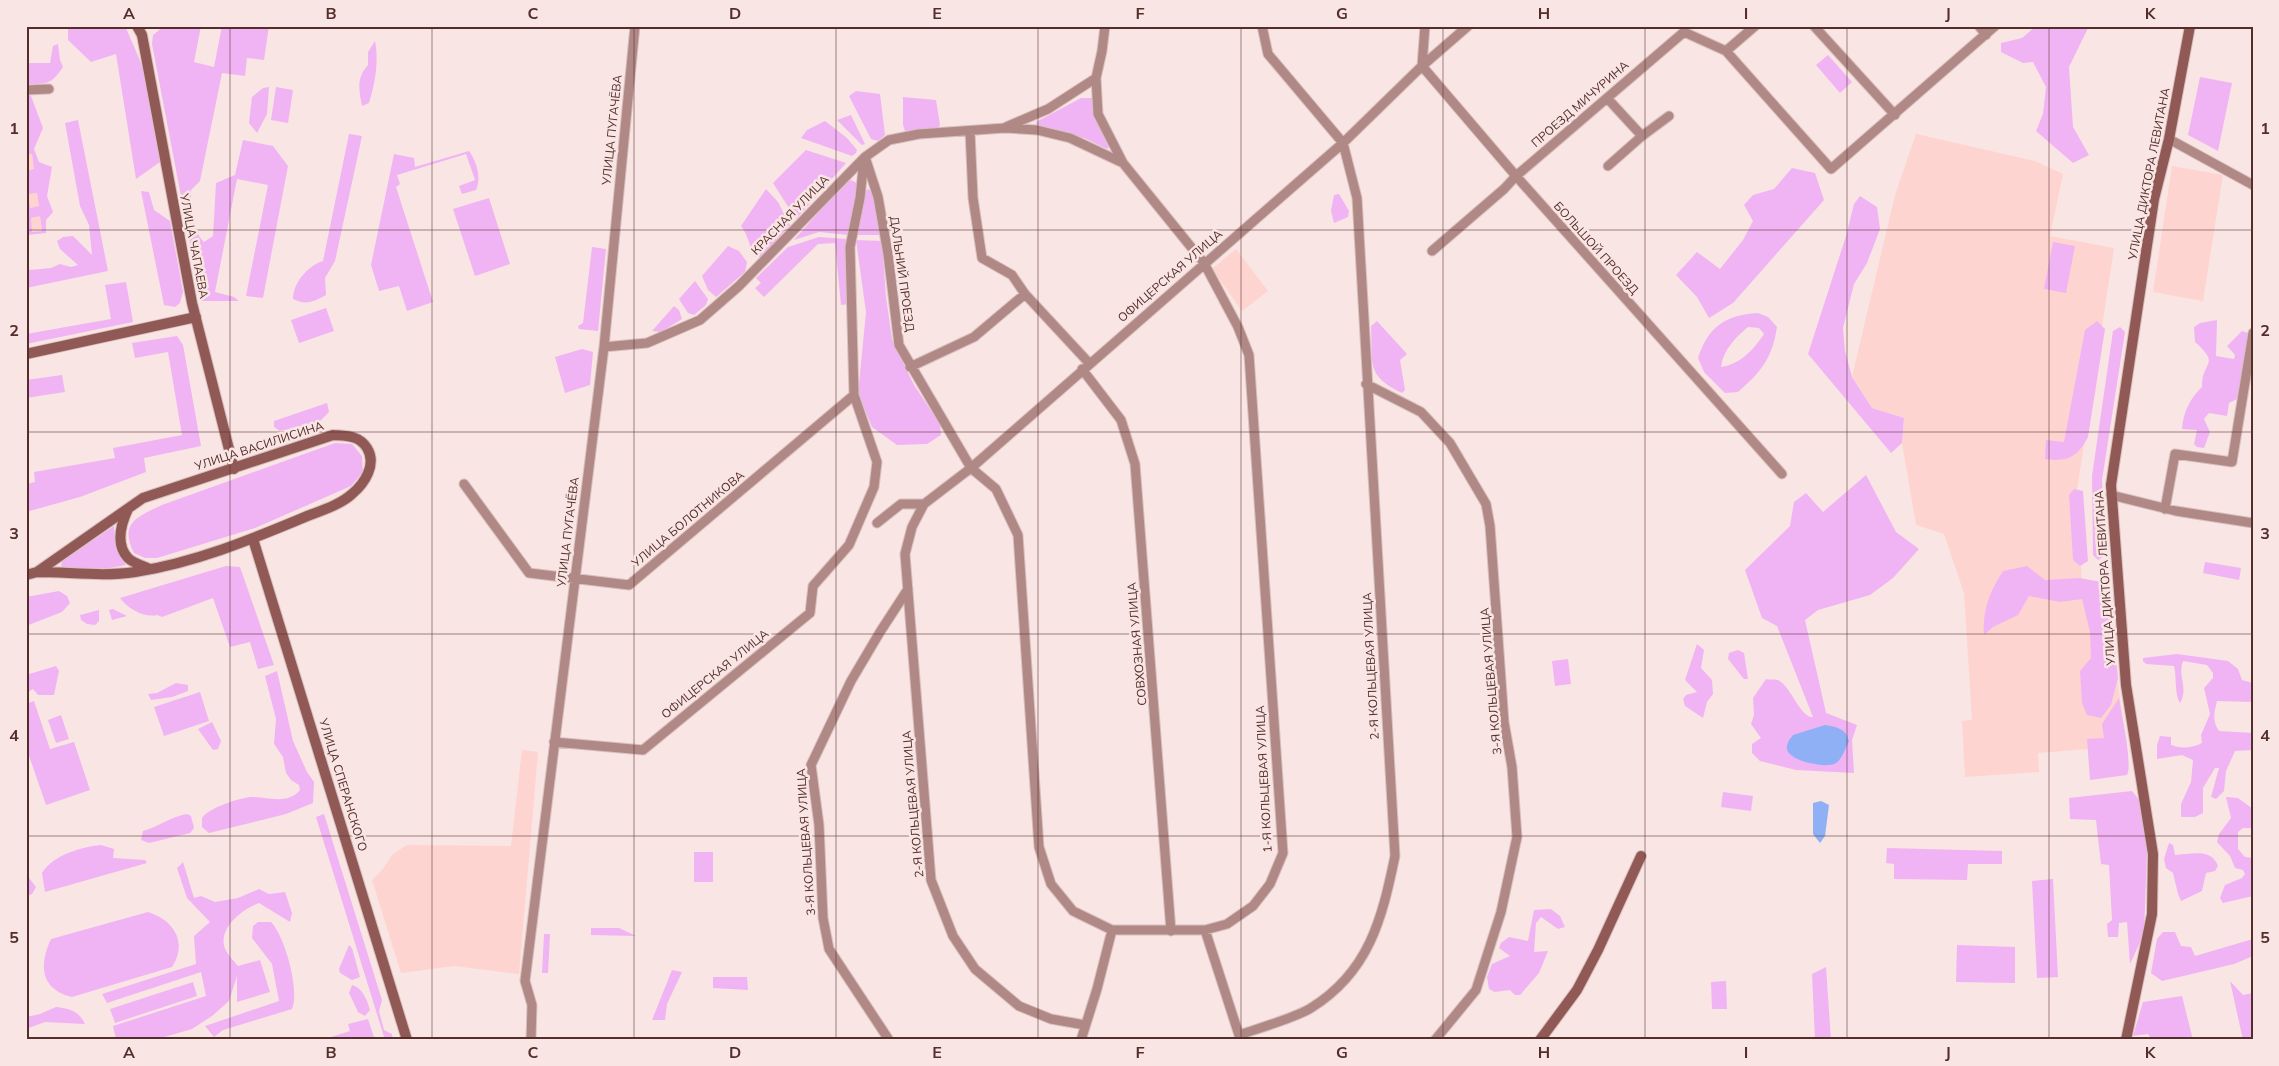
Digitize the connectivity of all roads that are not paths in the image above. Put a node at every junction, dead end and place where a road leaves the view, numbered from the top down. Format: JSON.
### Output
{"nodes":[{"id":1,"x":138,"y":26,"type":"edge"},
{"id":2,"x":635,"y":26,"type":"edge"},
{"id":3,"x":1105,"y":26,"type":"edge"},
{"id":4,"x":1262,"y":26,"type":"edge"},
{"id":5,"x":1425,"y":26,"type":"edge"},
{"id":6,"x":1468,"y":26,"type":"edge"},
{"id":7,"x":1754,"y":26,"type":"edge"},
{"id":8,"x":1814,"y":26,"type":"edge"},
{"id":9,"x":1979,"y":26,"type":"edge"},
{"id":10,"x":1995,"y":26,"type":"edge"},
{"id":11,"x":2190,"y":26,"type":"edge"},
{"id":12,"x":1986,"y":35,"type":"junction"},
{"id":13,"x":1726,"y":51,"type":"junction"},
{"id":14,"x":1422,"y":66,"type":"junction"},
{"id":15,"x":1096,"y":78,"type":"junction"},
{"id":16,"x":49,"y":89,"type":"dead end"},
{"id":17,"x":26,"y":90,"type":"edge"},
{"id":18,"x":1608,"y":98,"type":"junction"},
{"id":19,"x":1895,"y":115,"type":"junction"},
{"id":20,"x":1669,"y":116,"type":"dead end"},
{"id":21,"x":1004,"y":128,"type":"junction"},
{"id":22,"x":970,"y":130,"type":"junction"},
{"id":23,"x":1642,"y":136,"type":"junction"},
{"id":24,"x":2168,"y":139,"type":"junction"},
{"id":25,"x":1343,"y":143,"type":"junction"},
{"id":26,"x":865,"y":156,"type":"junction"},
{"id":27,"x":1123,"y":163,"type":"junction"},
{"id":28,"x":1608,"y":166,"type":"dead end"},
{"id":29,"x":1516,"y":176,"type":"junction"},
{"id":30,"x":2253,"y":185,"type":"edge"},
{"id":31,"x":1432,"y":251,"type":"dead end"},
{"id":32,"x":1204,"y":263,"type":"junction"},
{"id":33,"x":1025,"y":294,"type":"junction"},
{"id":34,"x":196,"y":317,"type":"junction"},
{"id":35,"x":2253,"y":333,"type":"edge"},
{"id":36,"x":604,"y":347,"type":"junction"},
{"id":37,"x":26,"y":354,"type":"edge"},
{"id":38,"x":1086,"y":366,"type":"junction"},
{"id":39,"x":910,"y":367,"type":"junction"},
{"id":40,"x":1366,"y":384,"type":"junction"},
{"id":41,"x":854,"y":395,"type":"junction"},
{"id":42,"x":234,"y":468,"type":"junction"},
{"id":43,"x":971,"y":468,"type":"junction"},
{"id":44,"x":1782,"y":474,"type":"dead end"},
{"id":45,"x":464,"y":484,"type":"dead end"},
{"id":46,"x":2111,"y":495,"type":"junction"},
{"id":47,"x":924,"y":504,"type":"junction"},
{"id":48,"x":129,"y":507,"type":"junction"},
{"id":49,"x":2165,"y":508,"type":"junction"},
{"id":50,"x":877,"y":523,"type":"dead end"},
{"id":51,"x":2253,"y":523,"type":"edge"},
{"id":52,"x":253,"y":539,"type":"junction"},
{"id":53,"x":150,"y":569,"type":"junction"},
{"id":54,"x":31,"y":574,"type":"edge"},
{"id":55,"x":574,"y":579,"type":"junction"},
{"id":56,"x":908,"y":589,"type":"junction"},
{"id":57,"x":554,"y":742,"type":"junction"},
{"id":58,"x":1641,"y":856,"type":"dead end"},
{"id":59,"x":1112,"y":930,"type":"junction"},
{"id":60,"x":1205,"y":930,"type":"junction"},
{"id":61,"x":1171,"y":931,"type":"junction"},
{"id":62,"x":1086,"y":1025,"type":"junction"},
{"id":63,"x":408,"y":1040,"type":"edge"},
{"id":64,"x":531,"y":1040,"type":"edge"},
{"id":65,"x":889,"y":1040,"type":"edge"},
{"id":66,"x":1081,"y":1040,"type":"edge"},
{"id":67,"x":1435,"y":1040,"type":"edge"},
{"id":68,"x":1540,"y":1040,"type":"edge"},
{"id":69,"x":2126,"y":1040,"type":"edge"}],
"edges":[{"from":1,"to":34,"type":"street","name":"УЛИЦА ЧАПАЕВА"},
{"from":2,"to":36,"type":"street","name":"УЛИЦА ПУГАЧЁВА"},
{"from":3,"to":15,"type":"street"},
{"from":4,"to":25,"type":"street"},
{"from":5,"to":14,"type":"street"},
{"from":6,"to":14,"type":"street","name":"ОФИЦЕРСКАЯ УЛИЦА"},
{"from":7,"to":13,"type":"street"},
{"from":8,"to":19,"type":"street"},
{"from":9,"to":12,"type":"street"},
{"from":10,"to":12,"type":"street"},
{"from":11,"to":24,"type":"street","name":"УЛИЦА ДИКТОРА ЛЕВИТАНА"},
{"from":12,"to":19,"type":"street"},
{"from":13,"to":18,"type":"street","name":"ПРОЕЗД МИЧУРИНА"},
{"from":13,"to":19,"type":"street"},
{"from":14,"to":25,"type":"street","name":"ОФИЦЕРСКАЯ УЛИЦА"},
{"from":14,"to":29,"type":"street","name":"БОЛЬШОЙ ПРОЕЗД"},
{"from":15,"to":21,"type":"street","name":"КРАСНАЯ УЛИЦА"},
{"from":15,"to":27,"type":"street"},
{"from":16,"to":17,"type":"street"},
{"from":18,"to":23,"type":"street"},
{"from":18,"to":29,"type":"street","name":"ПРОЕЗД МИЧУРИНА"},
{"from":20,"to":23,"type":"street"},
{"from":21,"to":22,"type":"street","name":"КРАСНАЯ УЛИЦА"},
{"from":21,"to":27,"type":"street","name":"КРАСНАЯ УЛИЦА"},
{"from":22,"to":26,"type":"street","name":"КРАСНАЯ УЛИЦА"},
{"from":22,"to":33,"type":"street","name":"СОВХОЗНАЯ УЛИЦА"},
{"from":23,"to":28,"type":"street"},
{"from":24,"to":30,"type":"street"},
{"from":24,"to":46,"type":"street","name":"УЛИЦА ДИКТОРА ЛЕВИТАНА"},
{"from":25,"to":32,"type":"street","name":"ОФИЦЕРСКАЯ УЛИЦА"},
{"from":25,"to":40,"type":"street","name":"2-Я КОЛЬЦЕВАЯ УЛИЦА"},
{"from":26,"to":36,"type":"street","name":"КРАСНАЯ УЛИЦА"},
{"from":26,"to":39,"type":"street","name":"ДАЛЬНИЙ ПРОЕЗД"},
{"from":26,"to":41,"type":"street","name":"ОФИЦЕРСКАЯ УЛИЦА"},
{"from":27,"to":32,"type":"street","name":"1-Я КОЛЬЦЕВАЯ УЛИЦА"},
{"from":29,"to":31,"type":"street","name":"ПРОЕЗД МИЧУРИНА"},
{"from":29,"to":44,"type":"street","name":"БОЛЬШОЙ ПРОЕЗД"},
{"from":32,"to":38,"type":"street","name":"ОФИЦЕРСКАЯ УЛИЦА"},
{"from":32,"to":60,"type":"street","name":"1-Я КОЛЬЦЕВАЯ УЛИЦА"},
{"from":33,"to":38,"type":"street","name":"СОВХОЗНАЯ УЛИЦА"},
{"from":33,"to":39,"type":"street"},
{"from":34,"to":37,"type":"street"},
{"from":34,"to":42,"type":"street","name":"УЛИЦА ЧАПАЕВА"},
{"from":35,"to":49,"type":"street"},
{"from":36,"to":55,"type":"street","name":"УЛИЦА ПУГАЧЁВА"},
{"from":38,"to":43,"type":"street","name":"ОФИЦЕРСКАЯ УЛИЦА"},
{"from":38,"to":61,"type":"street","name":"СОВХОЗНАЯ УЛИЦА"},
{"from":39,"to":43,"type":"street","name":"ДАЛЬНИЙ ПРОЕЗД"},
{"from":40,"to":60,"type":"street","name":"2-Я КОЛЬЦЕВАЯ УЛИЦА"},
{"from":40,"to":67,"type":"street","name":"3-Я КОЛЬЦЕВАЯ УЛИЦА"},
{"from":41,"to":55,"type":"street","name":"УЛИЦА БОЛОТНИКОВА"},
{"from":41,"to":57,"type":"street","name":"ОФИЦЕРСКАЯ УЛИЦА"},
{"from":42,"to":48,"type":"street","name":"УЛИЦА ВАСИЛИСИНА"},
{"from":42,"to":52,"type":"street","name":"УЛИЦА ВАСИЛИСИНА"},
{"from":43,"to":47,"type":"street","name":"ОФИЦЕРСКАЯ УЛИЦА"},
{"from":43,"to":59,"type":"street","name":"1-Я КОЛЬЦЕВАЯ УЛИЦА"},
{"from":45,"to":55,"type":"street","name":"УЛИЦА БОЛОТНИКОВА"},
{"from":46,"to":49,"type":"street"},
{"from":46,"to":69,"type":"street","name":"УЛИЦА ДИКТОРА ЛЕВИТАНА"},
{"from":47,"to":50,"type":"street"},
{"from":47,"to":56,"type":"street","name":"2-Я КОЛЬЦЕВАЯ УЛИЦА"},
{"from":48,"to":53,"type":"street"},
{"from":48,"to":54,"type":"street","name":"УЛИЦА ВАСИЛИСИНА"},
{"from":49,"to":51,"type":"street"},
{"from":52,"to":53,"type":"street","name":"УЛИЦА ВАСИЛИСИНА"},
{"from":52,"to":63,"type":"street","name":"УЛИЦА СПЕРАНСКОГО"},
{"from":53,"to":54,"type":"street","name":"УЛИЦА ВАСИЛИСИНА"},
{"from":55,"to":57,"type":"street","name":"УЛИЦА ПУГАЧЁВА"},
{"from":56,"to":62,"type":"street","name":"2-Я КОЛЬЦЕВАЯ УЛИЦА"},
{"from":56,"to":65,"type":"street","name":"3-Я КОЛЬЦЕВАЯ УЛИЦА"},
{"from":57,"to":64,"type":"street","name":"УЛИЦА ПУГАЧЁВА"},
{"from":58,"to":68,"type":"street"},
{"from":59,"to":61,"type":"street","name":"1-Я КОЛЬЦЕВАЯ УЛИЦА"},
{"from":59,"to":62,"type":"street"},
{"from":60,"to":61,"type":"street","name":"1-Я КОЛЬЦЕВАЯ УЛИЦА"},
{"from":62,"to":66,"type":"street"}]}
